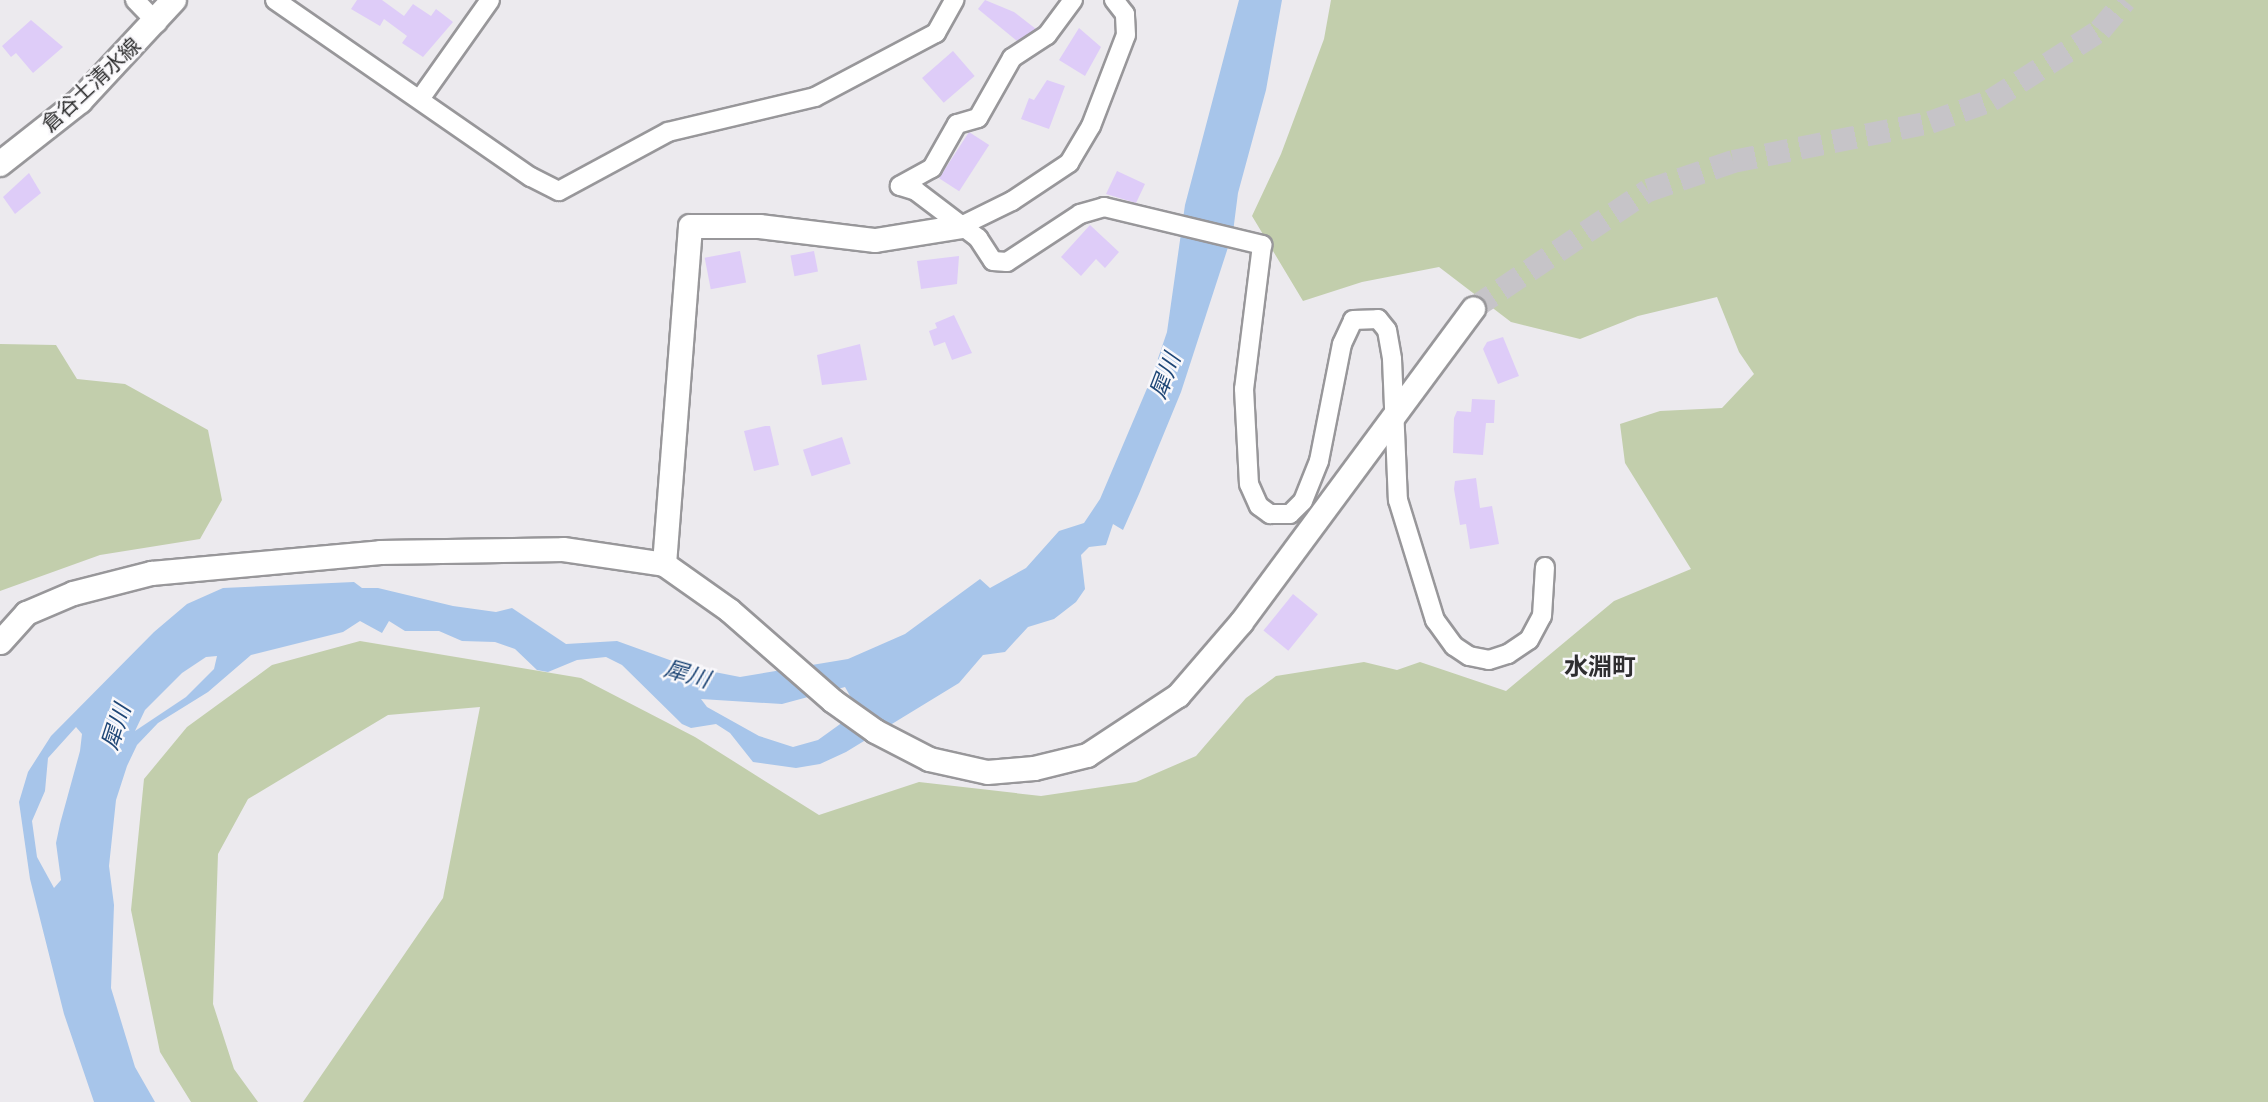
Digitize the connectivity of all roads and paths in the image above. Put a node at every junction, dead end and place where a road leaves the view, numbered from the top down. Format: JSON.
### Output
{"nodes":[{"id":1,"x":135,"y":0,"type":"edge"},
{"id":2,"x":174,"y":0,"type":"edge"},
{"id":3,"x":275,"y":0,"type":"edge"},
{"id":4,"x":490,"y":0,"type":"edge"},
{"id":5,"x":954,"y":0,"type":"edge"},
{"id":6,"x":1073,"y":0,"type":"edge"},
{"id":7,"x":1114,"y":0,"type":"edge"},
{"id":8,"x":157,"y":23,"type":"junction"},
{"id":9,"x":420,"y":99,"type":"junction"},
{"id":10,"x":0,"y":163,"type":"edge"},
{"id":11,"x":961,"y":226,"type":"junction"},
{"id":12,"x":1473,"y":308,"type":"tunnel mouth"},
{"id":13,"x":1394,"y":416,"type":"junction"},
{"id":14,"x":664,"y":564,"type":"junction"},
{"id":15,"x":1545,"y":567,"type":"dead end"},
{"id":16,"x":0,"y":642,"type":"edge"}],
"edges":[{"from":1,"to":8,"type":"street"},
{"from":2,"to":8,"type":"main road","name":"倉谷土清水線"},
{"from":3,"to":9,"type":"street"},
{"from":4,"to":9,"type":"street"},
{"from":5,"to":9,"type":"street"},
{"from":6,"to":11,"type":"street"},
{"from":7,"to":11,"type":"street"},
{"from":8,"to":10,"type":"main road","name":"倉谷土清水線"},
{"from":11,"to":13,"type":"street"},
{"from":11,"to":14,"type":"street"},
{"from":12,"to":13,"type":"street"},
{"from":13,"to":14,"type":"street"},
{"from":13,"to":15,"type":"street"},
{"from":14,"to":16,"type":"street"}]}
